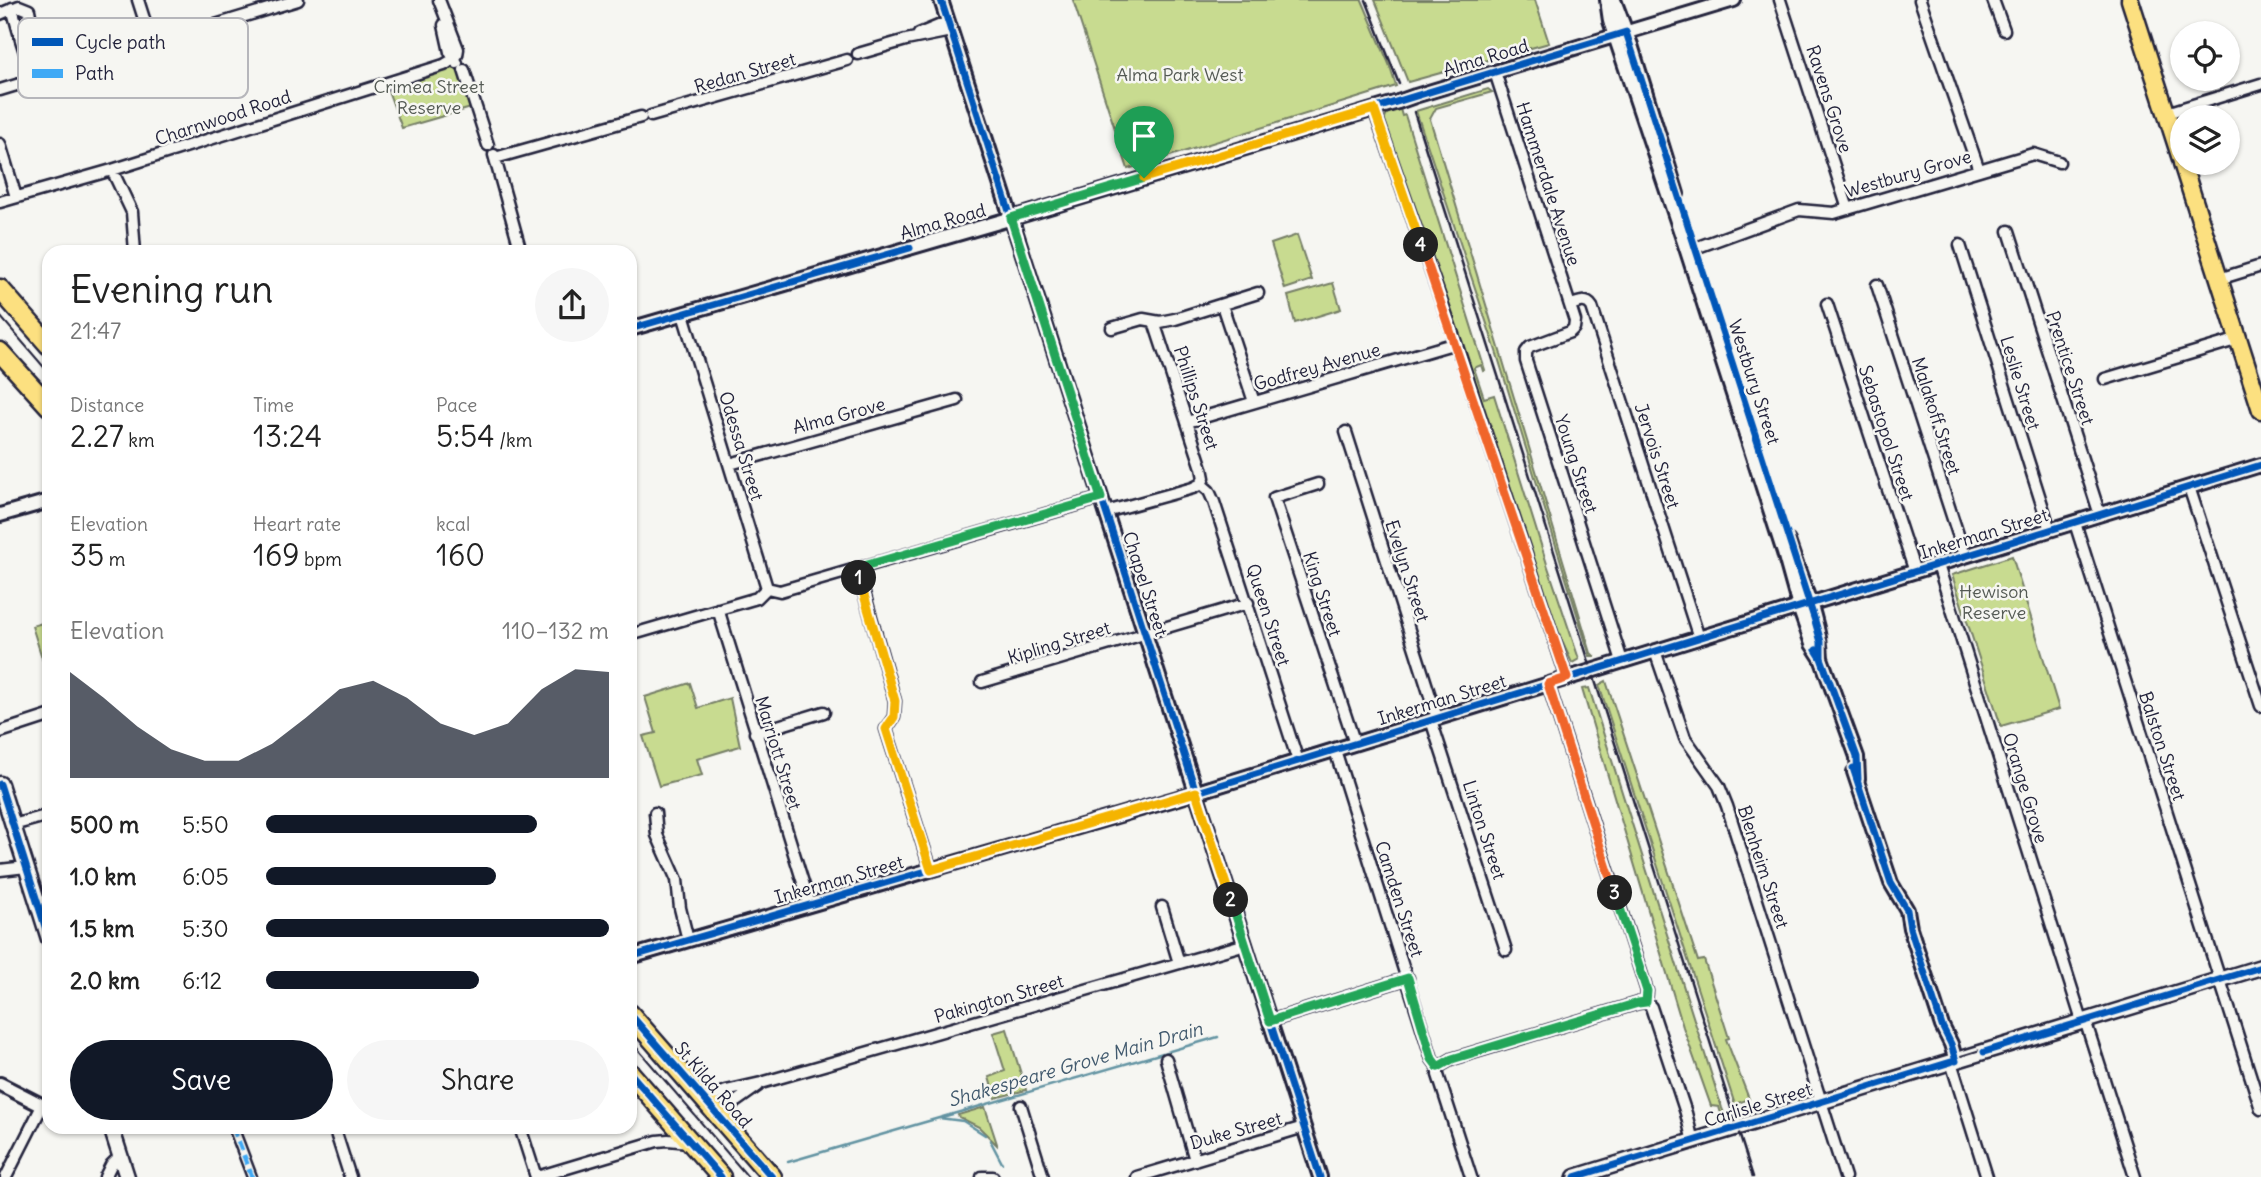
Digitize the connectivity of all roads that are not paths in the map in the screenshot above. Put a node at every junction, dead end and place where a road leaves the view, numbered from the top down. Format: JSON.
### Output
{"nodes":[{"id":1,"x":138,"y":0,"type":"edge"},
{"id":2,"x":298,"y":0,"type":"edge"},
{"id":3,"x":439,"y":0,"type":"edge"},
{"id":4,"x":941,"y":0,"type":"edge"},
{"id":5,"x":1607,"y":0,"type":"edge"},
{"id":6,"x":1614,"y":0,"type":"edge"},
{"id":7,"x":1734,"y":0,"type":"edge"},
{"id":8,"x":1780,"y":0,"type":"edge"},
{"id":9,"x":1920,"y":0,"type":"edge"},
{"id":10,"x":1993,"y":0,"type":"edge"},
{"id":11,"x":2130,"y":0,"type":"edge"},
{"id":12,"x":284,"y":2,"type":"edge"},
{"id":13,"x":12,"y":8,"type":"junction"},
{"id":14,"x":0,"y":14,"type":"edge"},
{"id":15,"x":31,"y":18,"type":"edge"},
{"id":16,"x":144,"y":18,"type":"edge"},
{"id":17,"x":234,"y":18,"type":"edge"},
{"id":18,"x":950,"y":27,"type":"junction"},
{"id":19,"x":18,"y":29,"type":"edge"},
{"id":20,"x":2004,"y":30,"type":"dead end"},
{"id":21,"x":1620,"y":34,"type":"junction"},
{"id":22,"x":858,"y":54,"type":"dead end"},
{"id":23,"x":847,"y":60,"type":"dead end"},
{"id":24,"x":459,"y":65,"type":"junction"},
{"id":25,"x":1495,"y":72,"type":"junction"},
{"id":26,"x":2261,"y":84,"type":"edge"},
{"id":27,"x":18,"y":85,"type":"edge"},
{"id":28,"x":0,"y":90,"type":"edge"},
{"id":29,"x":1374,"y":109,"type":"junction"},
{"id":30,"x":2166,"y":113,"type":"junction"},
{"id":31,"x":2170,"y":125,"type":"edge"},
{"id":32,"x":0,"y":144,"type":"edge"},
{"id":33,"x":492,"y":152,"type":"junction"},
{"id":34,"x":2059,"y":162,"type":"dead end"},
{"id":35,"x":112,"y":170,"type":"junction"},
{"id":36,"x":1979,"y":170,"type":"junction"},
{"id":37,"x":2186,"y":175,"type":"edge"},
{"id":38,"x":16,"y":197,"type":"junction"},
{"id":39,"x":0,"y":202,"type":"edge"},
{"id":40,"x":1848,"y":209,"type":"junction"},
{"id":41,"x":1011,"y":218,"type":"junction"},
{"id":42,"x":2009,"y":231,"type":"dead end"},
{"id":43,"x":134,"y":245,"type":"edge"},
{"id":44,"x":519,"y":245,"type":"edge"},
{"id":45,"x":1960,"y":245,"type":"dead end"},
{"id":46,"x":1690,"y":250,"type":"junction"},
{"id":47,"x":2261,"y":266,"type":"edge"},
{"id":48,"x":2219,"y":279,"type":"junction"},
{"id":49,"x":1877,"y":285,"type":"dead end"},
{"id":50,"x":0,"y":289,"type":"edge"},
{"id":51,"x":1258,"y":293,"type":"dead end"},
{"id":52,"x":1222,"y":304,"type":"junction"},
{"id":53,"x":1827,"y":304,"type":"dead end"},
{"id":54,"x":1571,"y":305,"type":"junction"},
{"id":55,"x":683,"y":314,"type":"junction"},
{"id":56,"x":1154,"y":321,"type":"junction"},
{"id":57,"x":637,"y":328,"type":"edge"},
{"id":58,"x":1112,"y":328,"type":"dead end"},
{"id":59,"x":42,"y":337,"type":"edge"},
{"id":60,"x":2239,"y":339,"type":"junction"},
{"id":61,"x":1456,"y":343,"type":"junction"},
{"id":62,"x":0,"y":352,"type":"edge"},
{"id":63,"x":2105,"y":379,"type":"dead end"},
{"id":64,"x":42,"y":398,"type":"edge"},
{"id":65,"x":957,"y":400,"type":"dead end"},
{"id":66,"x":1254,"y":402,"type":"junction"},
{"id":67,"x":2261,"y":410,"type":"edge"},
{"id":68,"x":1187,"y":422,"type":"junction"},
{"id":69,"x":1346,"y":432,"type":"dead end"},
{"id":70,"x":730,"y":464,"type":"junction"},
{"id":71,"x":2261,"y":465,"type":"edge"},
{"id":72,"x":1201,"y":484,"type":"junction"},
{"id":73,"x":1318,"y":484,"type":"dead end"},
{"id":74,"x":2189,"y":487,"type":"junction"},
{"id":75,"x":1101,"y":498,"type":"junction"},
{"id":76,"x":42,"y":503,"type":"edge"},
{"id":77,"x":1106,"y":513,"type":"junction"},
{"id":78,"x":0,"y":515,"type":"edge"},
{"id":79,"x":2100,"y":515,"type":"junction"},
{"id":80,"x":2075,"y":523,"type":"junction"},
{"id":81,"x":2050,"y":530,"type":"junction"},
{"id":82,"x":1965,"y":556,"type":"junction"},
{"id":83,"x":1938,"y":565,"type":"junction"},
{"id":84,"x":857,"y":568,"type":"junction"},
{"id":85,"x":1914,"y":572,"type":"junction"},
{"id":86,"x":766,"y":588,"type":"junction"},
{"id":87,"x":1248,"y":603,"type":"junction"},
{"id":88,"x":1804,"y":606,"type":"junction"},
{"id":89,"x":718,"y":610,"type":"junction"},
{"id":90,"x":637,"y":633,"type":"edge"},
{"id":91,"x":1145,"y":634,"type":"junction"},
{"id":92,"x":1699,"y":638,"type":"junction"},
{"id":93,"x":1655,"y":651,"type":"junction"},
{"id":94,"x":1622,"y":661,"type":"junction"},
{"id":95,"x":1567,"y":678,"type":"junction"},
{"id":96,"x":982,"y":682,"type":"dead end"},
{"id":97,"x":1548,"y":684,"type":"junction"},
{"id":98,"x":2261,"y":706,"type":"edge"},
{"id":99,"x":824,"y":712,"type":"dead end"},
{"id":100,"x":42,"y":718,"type":"edge"},
{"id":101,"x":1434,"y":719,"type":"junction"},
{"id":102,"x":0,"y":732,"type":"edge"},
{"id":103,"x":755,"y":733,"type":"junction"},
{"id":104,"x":1355,"y":744,"type":"junction"},
{"id":105,"x":1335,"y":750,"type":"junction"},
{"id":106,"x":1298,"y":761,"type":"junction"},
{"id":107,"x":0,"y":784,"type":"edge"},
{"id":108,"x":1196,"y":792,"type":"junction"},
{"id":109,"x":655,"y":813,"type":"dead end"},
{"id":110,"x":42,"y":817,"type":"edge"},
{"id":111,"x":13,"y":825,"type":"junction"},
{"id":112,"x":26,"y":866,"type":"junction"},
{"id":113,"x":0,"y":870,"type":"edge"},
{"id":114,"x":931,"y":870,"type":"junction"},
{"id":115,"x":810,"y":905,"type":"junction"},
{"id":116,"x":1162,"y":907,"type":"dead end"},
{"id":117,"x":42,"y":917,"type":"edge"},
{"id":118,"x":688,"y":940,"type":"junction"},
{"id":119,"x":1246,"y":944,"type":"junction"},
{"id":120,"x":1506,"y":950,"type":"dead end"},
{"id":121,"x":637,"y":955,"type":"edge"},
{"id":122,"x":1179,"y":963,"type":"junction"},
{"id":123,"x":2261,"y":967,"type":"edge"},
{"id":124,"x":1408,"y":978,"type":"junction"},
{"id":125,"x":2220,"y":979,"type":"junction"},
{"id":126,"x":1647,"y":1003,"type":"junction"},
{"id":127,"x":1270,"y":1021,"type":"junction"},
{"id":128,"x":2084,"y":1021,"type":"junction"},
{"id":129,"x":637,"y":1022,"type":"edge"},
{"id":130,"x":1166,"y":1059,"type":"dead end"},
{"id":131,"x":1952,"y":1062,"type":"junction"},
{"id":132,"x":1438,"y":1067,"type":"junction"},
{"id":133,"x":637,"y":1081,"type":"edge"},
{"id":134,"x":761,"y":1083,"type":"junction"},
{"id":135,"x":0,"y":1084,"type":"edge"},
{"id":136,"x":704,"y":1101,"type":"junction"},
{"id":137,"x":1822,"y":1102,"type":"junction"},
{"id":138,"x":42,"y":1105,"type":"edge"},
{"id":139,"x":1021,"y":1105,"type":"dead end"},
{"id":140,"x":2261,"y":1109,"type":"edge"},
{"id":141,"x":42,"y":1112,"type":"edge"},
{"id":142,"x":670,"y":1118,"type":"junction"},
{"id":143,"x":722,"y":1120,"type":"junction"},
{"id":144,"x":1304,"y":1128,"type":"junction"},
{"id":145,"x":113,"y":1134,"type":"edge"},
{"id":146,"x":236,"y":1134,"type":"edge"},
{"id":147,"x":336,"y":1134,"type":"edge"},
{"id":148,"x":522,"y":1134,"type":"edge"},
{"id":149,"x":657,"y":1141,"type":"junction"},
{"id":150,"x":1693,"y":1142,"type":"junction"},
{"id":151,"x":691,"y":1143,"type":"junction"},
{"id":152,"x":120,"y":1156,"type":"junction"},
{"id":153,"x":1195,"y":1160,"type":"junction"},
{"id":154,"x":6,"y":1177,"type":"edge"},
{"id":155,"x":105,"y":1177,"type":"edge"},
{"id":156,"x":127,"y":1177,"type":"edge"},
{"id":157,"x":252,"y":1177,"type":"edge"},
{"id":158,"x":350,"y":1177,"type":"edge"},
{"id":159,"x":537,"y":1177,"type":"edge"},
{"id":160,"x":721,"y":1177,"type":"edge"},
{"id":161,"x":772,"y":1177,"type":"edge"},
{"id":162,"x":982,"y":1177,"type":"edge"},
{"id":163,"x":993,"y":1177,"type":"edge"},
{"id":164,"x":1044,"y":1177,"type":"edge"},
{"id":165,"x":1137,"y":1177,"type":"edge"},
{"id":166,"x":1320,"y":1177,"type":"edge"},
{"id":167,"x":1471,"y":1177,"type":"edge"},
{"id":168,"x":1575,"y":1177,"type":"edge"},
{"id":169,"x":1845,"y":1177,"type":"edge"},
{"id":170,"x":1987,"y":1177,"type":"edge"},
{"id":171,"x":2135,"y":1177,"type":"edge"}],
"edges":[{"from":1,"to":16,"type":"street"},
{"from":2,"to":12,"type":"street"},
{"from":3,"to":24,"type":"street"},
{"from":4,"to":18,"type":"street","name":"Chapel Street"},
{"from":5,"to":21,"type":"street","name":"Westbury Street"},
{"from":6,"to":21,"type":"street","name":"Westbury Street"},
{"from":7,"to":21,"type":"street","name":"Alma Road"},
{"from":8,"to":40,"type":"street","name":"Ravens Grove"},
{"from":9,"to":36,"type":"street"},
{"from":10,"to":20,"type":"street"},
{"from":11,"to":30,"type":"main road"},
{"from":12,"to":17,"type":"street"},
{"from":13,"to":14,"type":"street"},
{"from":13,"to":15,"type":"street"},
{"from":13,"to":19,"type":"street"},
{"from":18,"to":22,"type":"street"},
{"from":18,"to":41,"type":"street","name":"Chapel Street"},
{"from":21,"to":25,"type":"street","name":"Alma Road"},
{"from":21,"to":46,"type":"street","name":"Westbury Street"},
{"from":23,"to":33,"type":"street","name":"Redan Street"},
{"from":24,"to":33,"type":"street"},
{"from":24,"to":35,"type":"street","name":"Charnwood Road"},
{"from":25,"to":29,"type":"street","name":"Alma Road","bridge":true},
{"from":25,"to":54,"type":"street","name":"Hammerdale Avenue"},
{"from":26,"to":30,"type":"street"},
{"from":27,"to":28,"type":"street"},
{"from":29,"to":41,"type":"street","name":"Alma Road"},
{"from":29,"to":61,"type":"street"},
{"from":30,"to":31,"type":"main road"},
{"from":32,"to":38,"type":"street"},
{"from":33,"to":44,"type":"street"},
{"from":34,"to":36,"type":"street","name":"Westbury Grove"},
{"from":35,"to":38,"type":"street","name":"Charnwood Road"},
{"from":35,"to":43,"type":"street"},
{"from":36,"to":40,"type":"street","name":"Westbury Grove"},
{"from":37,"to":48,"type":"main road"},
{"from":38,"to":39,"type":"street","name":"Charnwood Road"},
{"from":40,"to":46,"type":"street","name":"Westbury Grove"},
{"from":41,"to":55,"type":"street","name":"Alma Road"},
{"from":41,"to":75,"type":"street","name":"Chapel Street"},
{"from":42,"to":79,"type":"street","name":"Prentice Street"},
{"from":45,"to":81,"type":"street","name":"Leslie Street"},
{"from":46,"to":88,"type":"street","name":"Westbury Street"},
{"from":47,"to":48,"type":"street"},
{"from":48,"to":60,"type":"main road"},
{"from":49,"to":82,"type":"street","name":"Malakoff Street"},
{"from":50,"to":59,"type":"highway"},
{"from":51,"to":52,"type":"street"},
{"from":52,"to":56,"type":"street"},
{"from":52,"to":66,"type":"street"},
{"from":53,"to":85,"type":"street","name":"Sebastopol Street"},
{"from":54,"to":92,"type":"street","name":"Jervois Street"},
{"from":54,"to":94,"type":"street","name":"Young Street"},
{"from":55,"to":57,"type":"street","name":"Alma Road"},
{"from":55,"to":70,"type":"street","name":"Odessa Street"},
{"from":56,"to":58,"type":"street"},
{"from":56,"to":68,"type":"street","name":"Phillips Street"},
{"from":60,"to":63,"type":"street"},
{"from":60,"to":67,"type":"main road"},
{"from":61,"to":66,"type":"street","name":"Godfrey Avenue"},
{"from":61,"to":95,"type":"street"},
{"from":62,"to":64,"type":"highway"},
{"from":65,"to":70,"type":"street","name":"Alma Grove"},
{"from":66,"to":68,"type":"street","name":"Godfrey Avenue"},
{"from":68,"to":72,"type":"street","name":"Phillips Street"},
{"from":69,"to":101,"type":"street","name":"Evelyn Street"},
{"from":70,"to":86,"type":"street","name":"Odessa Street"},
{"from":71,"to":74,"type":"street","name":"Inkerman Street"},
{"from":72,"to":77,"type":"street"},
{"from":72,"to":87,"type":"street","name":"Queen Street"},
{"from":73,"to":104,"type":"street","name":"King Street"},
{"from":74,"to":79,"type":"street","name":"Inkerman Street"},
{"from":74,"to":98,"type":"street"},
{"from":75,"to":77,"type":"street","name":"Chapel Street"},
{"from":75,"to":84,"type":"street"},
{"from":76,"to":78,"type":"street"},
{"from":77,"to":91,"type":"street","name":"Chapel Street"},
{"from":79,"to":80,"type":"street","name":"Inkerman Street"},
{"from":80,"to":81,"type":"street","name":"Inkerman Street"},
{"from":80,"to":125,"type":"street","name":"Balston Street"},
{"from":81,"to":82,"type":"street","name":"Inkerman Street"},
{"from":82,"to":83,"type":"street","name":"Inkerman Street"},
{"from":83,"to":85,"type":"street","name":"Inkerman Street"},
{"from":83,"to":128,"type":"street","name":"Orange Grove"},
{"from":84,"to":86,"type":"street"},
{"from":84,"to":114,"type":"street"},
{"from":85,"to":88,"type":"street","name":"Inkerman Street"},
{"from":86,"to":89,"type":"street"},
{"from":87,"to":91,"type":"street","name":"Kipling Street"},
{"from":87,"to":106,"type":"street","name":"Queen Street"},
{"from":88,"to":92,"type":"street","name":"Inkerman Street"},
{"from":88,"to":131,"type":"street","name":"Westbury Street"},
{"from":89,"to":90,"type":"street"},
{"from":89,"to":103,"type":"street","name":"Marriott Street"},
{"from":91,"to":96,"type":"street","name":"Kipling Street"},
{"from":91,"to":108,"type":"street","name":"Chapel Street"},
{"from":92,"to":93,"type":"street","name":"Inkerman Street"},
{"from":93,"to":94,"type":"street","name":"Inkerman Street"},
{"from":93,"to":137,"type":"street","name":"Blenheim Street"},
{"from":94,"to":95,"type":"street","name":"Inkerman Street"},
{"from":95,"to":97,"type":"street","name":"Inkerman Street"},
{"from":97,"to":101,"type":"street","name":"Inkerman Street"},
{"from":97,"to":126,"type":"street"},
{"from":99,"to":103,"type":"street"},
{"from":100,"to":102,"type":"street"},
{"from":101,"to":104,"type":"street","name":"Inkerman Street"},
{"from":101,"to":120,"type":"street","name":"Linton Street"},
{"from":103,"to":115,"type":"street","name":"Marriott Street"},
{"from":104,"to":105,"type":"street","name":"Inkerman Street"},
{"from":105,"to":106,"type":"street","name":"Inkerman Street"},
{"from":105,"to":124,"type":"street","name":"Camden Street"},
{"from":106,"to":108,"type":"street","name":"Inkerman Street"},
{"from":107,"to":111,"type":"main road"},
{"from":108,"to":114,"type":"street","name":"Inkerman Street"},
{"from":108,"to":119,"type":"street","name":"Chapel Street"},
{"from":109,"to":118,"type":"street"},
{"from":110,"to":111,"type":"street"},
{"from":111,"to":112,"type":"main road"},
{"from":112,"to":113,"type":"street"},
{"from":112,"to":117,"type":"main road"},
{"from":114,"to":115,"type":"street","name":"Inkerman Street"},
{"from":115,"to":118,"type":"street","name":"Inkerman Street"},
{"from":116,"to":122,"type":"street"},
{"from":118,"to":121,"type":"street","name":"Inkerman Street"},
{"from":119,"to":122,"type":"street","name":"Pakington Street"},
{"from":119,"to":127,"type":"street","name":"Chapel Street"},
{"from":122,"to":134,"type":"street","name":"Pakington Street"},
{"from":123,"to":125,"type":"main road","name":"Carlisle Street"},
{"from":124,"to":127,"type":"street"},
{"from":124,"to":132,"type":"street","name":"Camden Street"},
{"from":125,"to":128,"type":"main road","name":"Carlisle Street"},
{"from":125,"to":140,"type":"street","name":"Balston Street"},
{"from":126,"to":132,"type":"street"},
{"from":126,"to":150,"type":"street"},
{"from":127,"to":144,"type":"street","name":"Chapel Street"},
{"from":128,"to":131,"type":"main road","name":"Carlisle Street"},
{"from":128,"to":171,"type":"street","name":"Orange Grove"},
{"from":129,"to":136,"type":"highway","name":"St Kilda Road"},
{"from":130,"to":153,"type":"street"},
{"from":131,"to":137,"type":"main road","name":"Carlisle Street"},
{"from":131,"to":170,"type":"street"},
{"from":132,"to":167,"type":"street","name":"Camden Street"},
{"from":133,"to":142,"type":"highway"},
{"from":134,"to":136,"type":"street","name":"Pakington Street"},
{"from":134,"to":143,"type":"street","name":"Pakington Street"},
{"from":135,"to":138,"type":"street"},
{"from":136,"to":143,"type":"highway","name":"St Kilda Road"},
{"from":137,"to":150,"type":"main road","name":"Carlisle Street"},
{"from":137,"to":169,"type":"street","name":"Blenheim Street"},
{"from":139,"to":164,"type":"street"},
{"from":141,"to":154,"type":"street"},
{"from":142,"to":149,"type":"street"},
{"from":142,"to":151,"type":"highway"},
{"from":143,"to":161,"type":"highway","name":"St Kilda Road"},
{"from":144,"to":153,"type":"street","name":"Duke Street"},
{"from":144,"to":166,"type":"street","name":"Chapel Street"},
{"from":145,"to":152,"type":"main road"},
{"from":146,"to":157,"type":"street"},
{"from":147,"to":158,"type":"street"},
{"from":148,"to":159,"type":"street"},
{"from":149,"to":151,"type":"street"},
{"from":149,"to":159,"type":"street"},
{"from":150,"to":168,"type":"main road","name":"Carlisle Street"},
{"from":151,"to":160,"type":"highway"},
{"from":152,"to":155,"type":"street"},
{"from":152,"to":156,"type":"main road"},
{"from":153,"to":165,"type":"street","name":"Duke Street"},
{"from":162,"to":163,"type":"street"}]}
